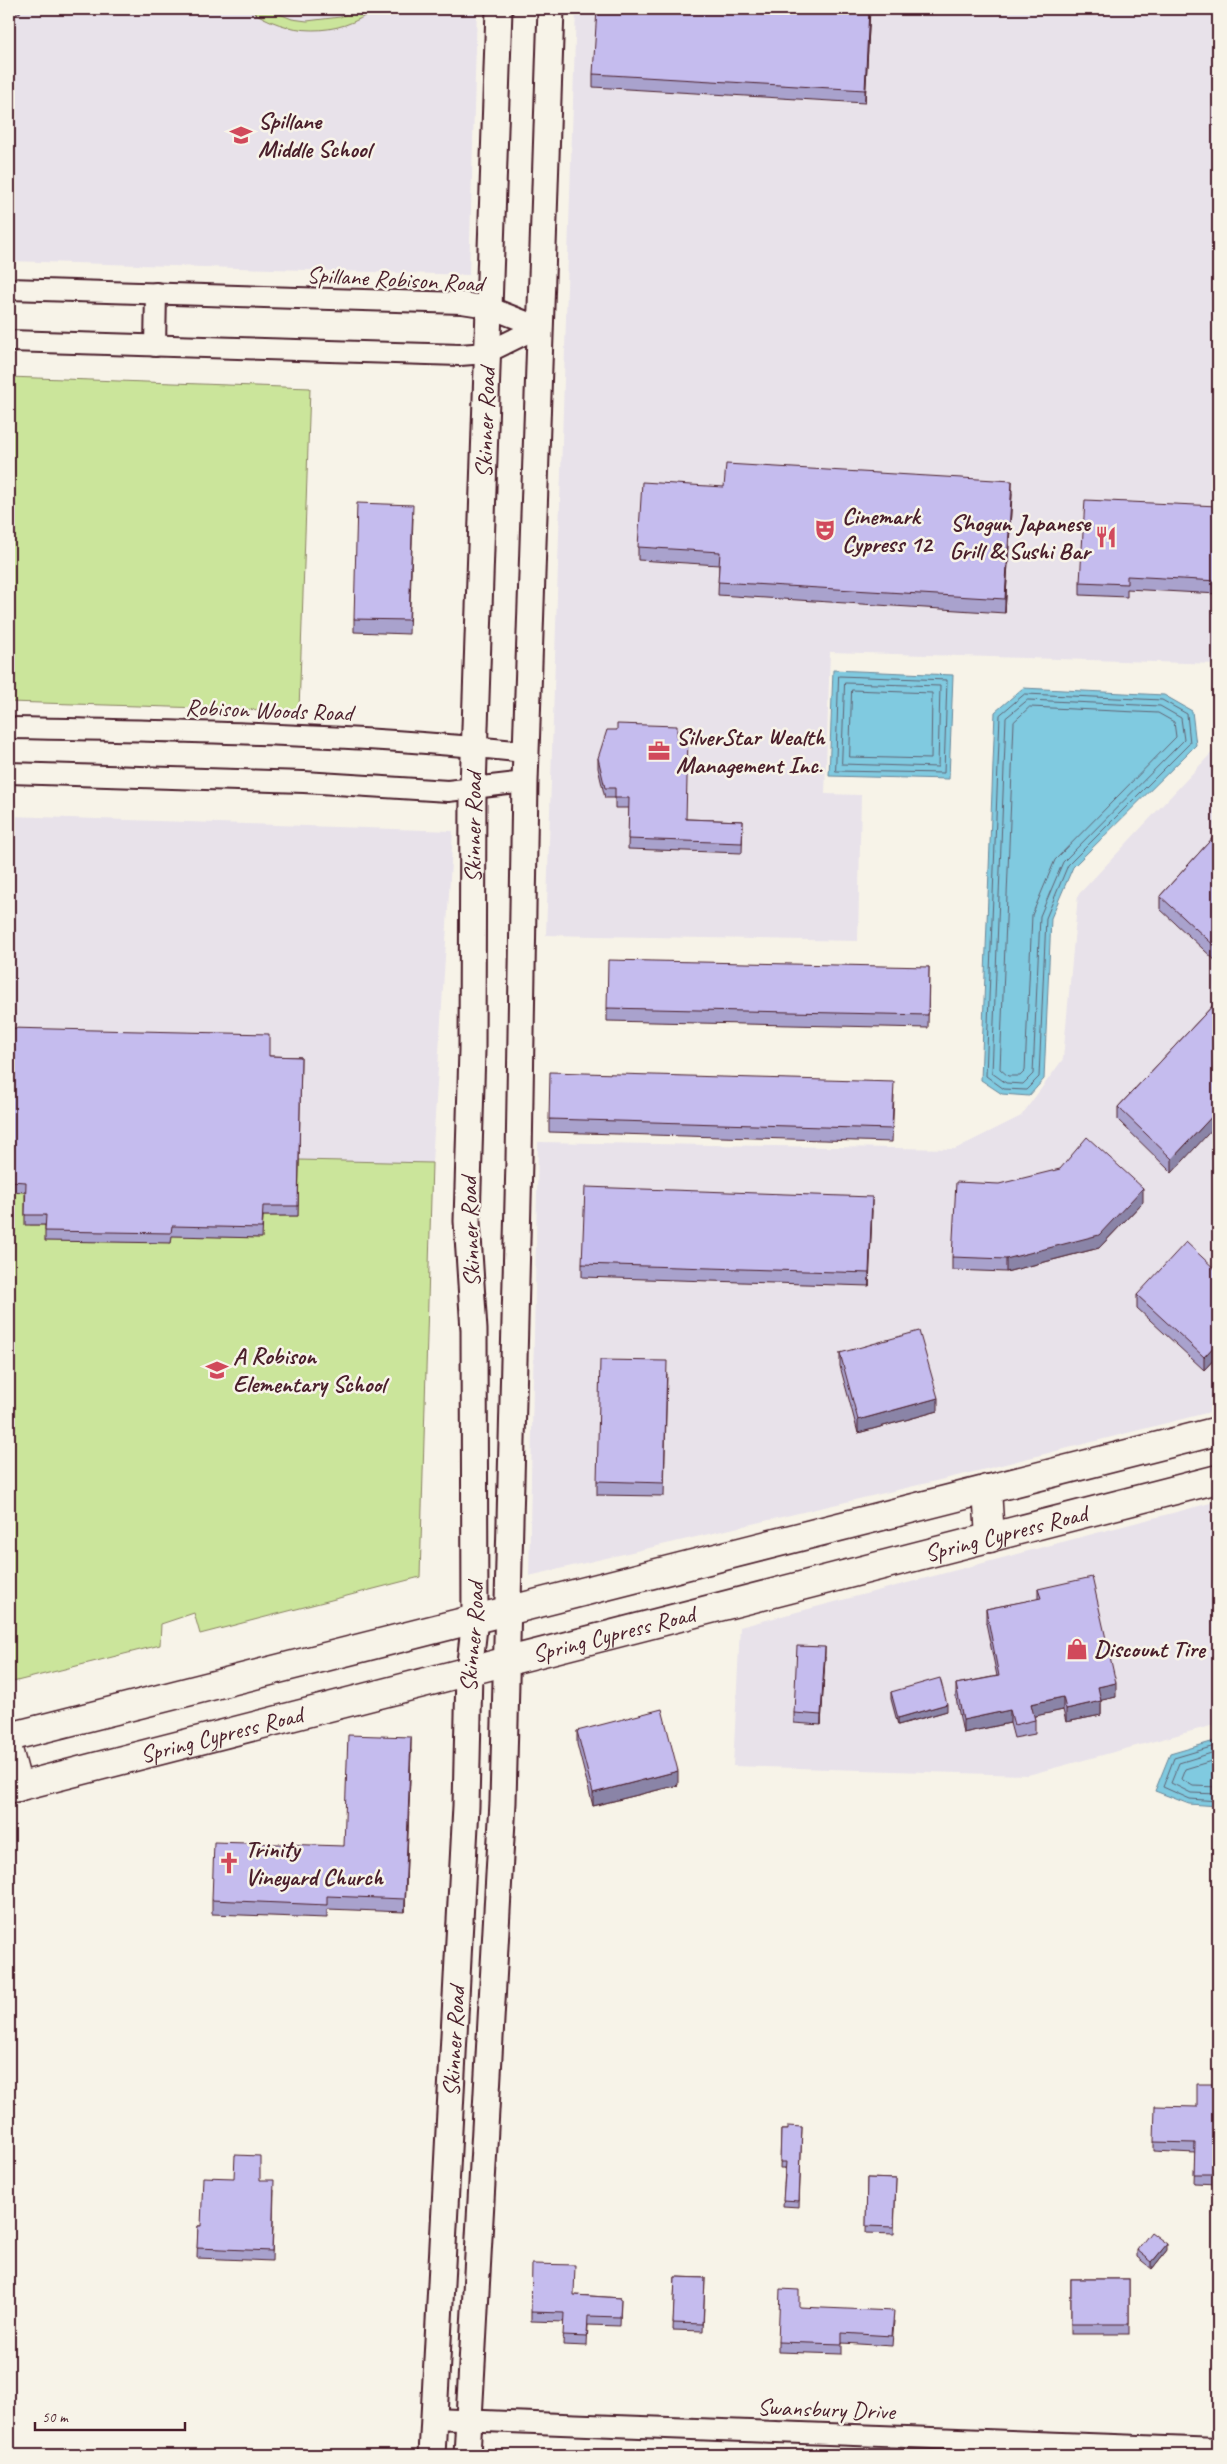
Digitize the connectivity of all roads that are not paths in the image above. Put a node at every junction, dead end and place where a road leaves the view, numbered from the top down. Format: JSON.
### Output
{"nodes":[{"id":1,"x":499,"y":9,"type":"edge"},
{"id":2,"x":551,"y":9,"type":"edge"},
{"id":3,"x":9,"y":289,"type":"edge"},
{"id":4,"x":156,"y":293,"type":"junction"},
{"id":5,"x":488,"y":307,"type":"junction"},
{"id":6,"x":539,"y":327,"type":"junction"},
{"id":7,"x":9,"y":341,"type":"edge"},
{"id":8,"x":155,"y":346,"type":"junction"},
{"id":9,"x":486,"y":353,"type":"junction"},
{"id":10,"x":9,"y":728,"type":"edge"},
{"id":11,"x":474,"y":746,"type":"junction"},
{"id":12,"x":526,"y":752,"type":"junction"},
{"id":13,"x":9,"y":773,"type":"edge"},
{"id":14,"x":525,"y":782,"type":"junction"},
{"id":15,"x":473,"y":788,"type":"junction"},
{"id":16,"x":1218,"y":1431,"type":"edge"},
{"id":17,"x":1218,"y":1479,"type":"edge"},
{"id":18,"x":987,"y":1489,"type":"junction"},
{"id":19,"x":990,"y":1538,"type":"junction"},
{"id":20,"x":508,"y":1610,"type":"junction"},
{"id":21,"x":476,"y":1619,"type":"junction"},
{"id":22,"x":507,"y":1661,"type":"junction"},
{"id":23,"x":469,"y":1671,"type":"junction"},
{"id":24,"x":9,"y":1737,"type":"edge"},
{"id":25,"x":9,"y":1753,"type":"edge"},
{"id":26,"x":13,"y":1788,"type":"edge"},
{"id":27,"x":450,"y":2114,"type":"junction"},
{"id":28,"x":485,"y":2116,"type":"junction"},
{"id":29,"x":433,"y":2419,"type":"junction"},
{"id":30,"x":468,"y":2422,"type":"junction"},
{"id":31,"x":1218,"y":2449,"type":"edge"},
{"id":32,"x":432,"y":2455,"type":"edge"},
{"id":33,"x":467,"y":2455,"type":"edge"}],
"edges":[{"from":1,"to":5,"type":"street","name":"Skinner Road"},
{"from":2,"to":6,"type":"street","name":"Skinner Road"},
{"from":3,"to":4,"type":"street","name":"Spillane Robison Road"},
{"from":4,"to":5,"type":"street","name":"Spillane Robison Road"},
{"from":4,"to":8,"type":"street"},
{"from":5,"to":6,"type":"street","name":"Spillane Robison Road"},
{"from":5,"to":9,"type":"street","name":"Skinner Road"},
{"from":6,"to":9,"type":"street"},
{"from":6,"to":12,"type":"street","name":"Skinner Road"},
{"from":7,"to":8,"type":"street"},
{"from":8,"to":9,"type":"street"},
{"from":9,"to":11,"type":"street","name":"Skinner Road"},
{"from":10,"to":11,"type":"street","name":"Robison Woods Road"},
{"from":11,"to":12,"type":"street","name":"Robison Woods Road"},
{"from":11,"to":15,"type":"street","name":"Skinner Road"},
{"from":12,"to":14,"type":"street","name":"Skinner Road"},
{"from":13,"to":15,"type":"street"},
{"from":14,"to":15,"type":"street"},
{"from":14,"to":20,"type":"street","name":"Skinner Road"},
{"from":15,"to":21,"type":"street","name":"Skinner Road"},
{"from":16,"to":18,"type":"main road","name":"Spring Cypress Road"},
{"from":17,"to":19,"type":"main road","name":"Spring Cypress Road"},
{"from":18,"to":19,"type":"main road"},
{"from":18,"to":20,"type":"main road","name":"Spring Cypress Road"},
{"from":19,"to":22,"type":"main road","name":"Spring Cypress Road"},
{"from":20,"to":21,"type":"main road","name":"Spring Cypress Road"},
{"from":20,"to":22,"type":"street","name":"Skinner Road"},
{"from":21,"to":23,"type":"street","name":"Skinner Road"},
{"from":21,"to":24,"type":"main road","name":"Spring Cypress Road"},
{"from":22,"to":23,"type":"main road","name":"Spring Cypress Road"},
{"from":22,"to":28,"type":"street","name":"Skinner Road"},
{"from":23,"to":26,"type":"main road","name":"Spring Cypress Road"},
{"from":23,"to":27,"type":"street","name":"Skinner Road"},
{"from":25,"to":26,"type":"main road"},
{"from":27,"to":28,"type":"street"},
{"from":27,"to":29,"type":"street","name":"Skinner Road"},
{"from":28,"to":30,"type":"street","name":"Skinner Road"},
{"from":29,"to":30,"type":"street","name":"Swansbury Drive"},
{"from":29,"to":32,"type":"street","name":"Skinner Road"},
{"from":30,"to":31,"type":"street","name":"Swansbury Drive"},
{"from":30,"to":33,"type":"street","name":"Skinner Road"}]}
